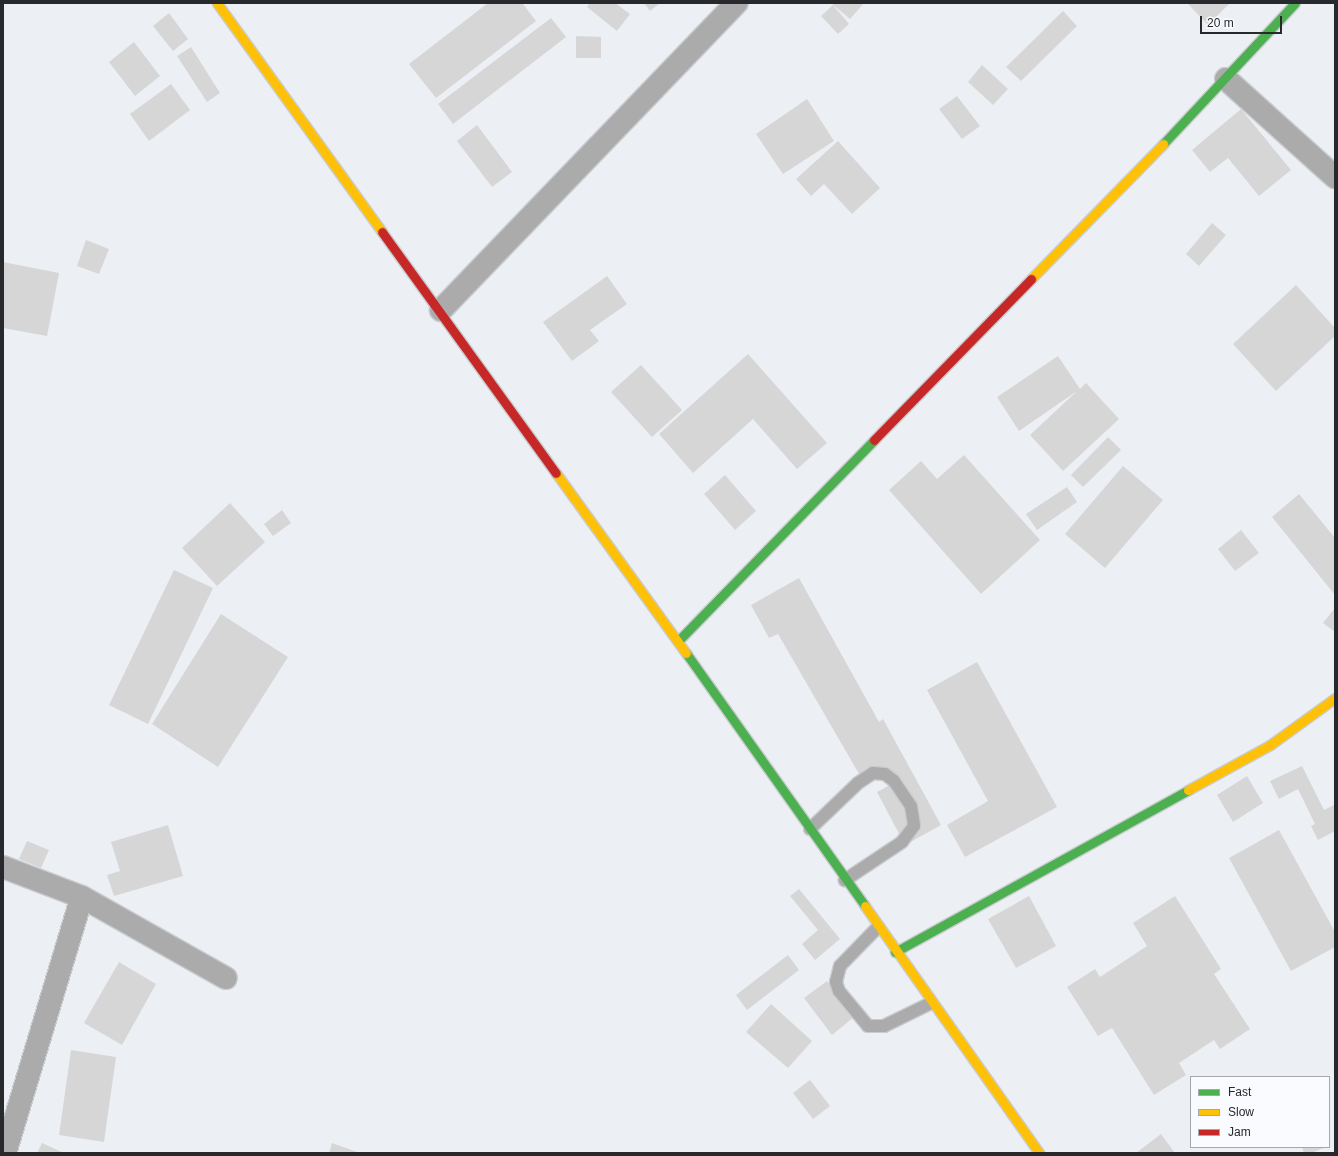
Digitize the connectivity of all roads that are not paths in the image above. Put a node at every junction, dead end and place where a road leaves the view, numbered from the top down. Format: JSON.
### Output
{"nodes":[{"id":1,"x":217,"y":3,"type":"edge"},
{"id":2,"x":736,"y":3,"type":"edge"},
{"id":3,"x":1295,"y":3,"type":"edge"},
{"id":4,"x":1226,"y":79,"type":"junction"},
{"id":5,"x":1335,"y":177,"type":"edge"},
{"id":6,"x":441,"y":310,"type":"junction"},
{"id":7,"x":678,"y":641,"type":"junction"},
{"id":8,"x":1335,"y":698,"type":"edge"},
{"id":9,"x":810,"y":829,"type":"junction"},
{"id":10,"x":3,"y":867,"type":"edge"},
{"id":11,"x":845,"y":880,"type":"junction"},
{"id":12,"x":82,"y":897,"type":"junction"},
{"id":13,"x":878,"y":928,"type":"junction"},
{"id":14,"x":895,"y":952,"type":"junction"},
{"id":15,"x":226,"y":978,"type":"dead end"},
{"id":16,"x":931,"y":1003,"type":"junction"},
{"id":17,"x":5,"y":1153,"type":"edge"},
{"id":18,"x":1039,"y":1153,"type":"edge"}],
"edges":[{"from":1,"to":6,"type":"main road"},
{"from":2,"to":6,"type":"street"},
{"from":3,"to":4,"type":"main road"},
{"from":4,"to":5,"type":"street"},
{"from":4,"to":7,"type":"main road"},
{"from":6,"to":7,"type":"main road"},
{"from":7,"to":9,"type":"main road"},
{"from":8,"to":14,"type":"main road"},
{"from":9,"to":11,"type":"main road"},
{"from":9,"to":11,"type":"lane"},
{"from":10,"to":12,"type":"street"},
{"from":11,"to":13,"type":"main road"},
{"from":12,"to":15,"type":"street"},
{"from":12,"to":17,"type":"street"},
{"from":13,"to":14,"type":"main road"},
{"from":13,"to":16,"type":"lane"},
{"from":14,"to":16,"type":"main road"},
{"from":16,"to":18,"type":"main road"}]}
